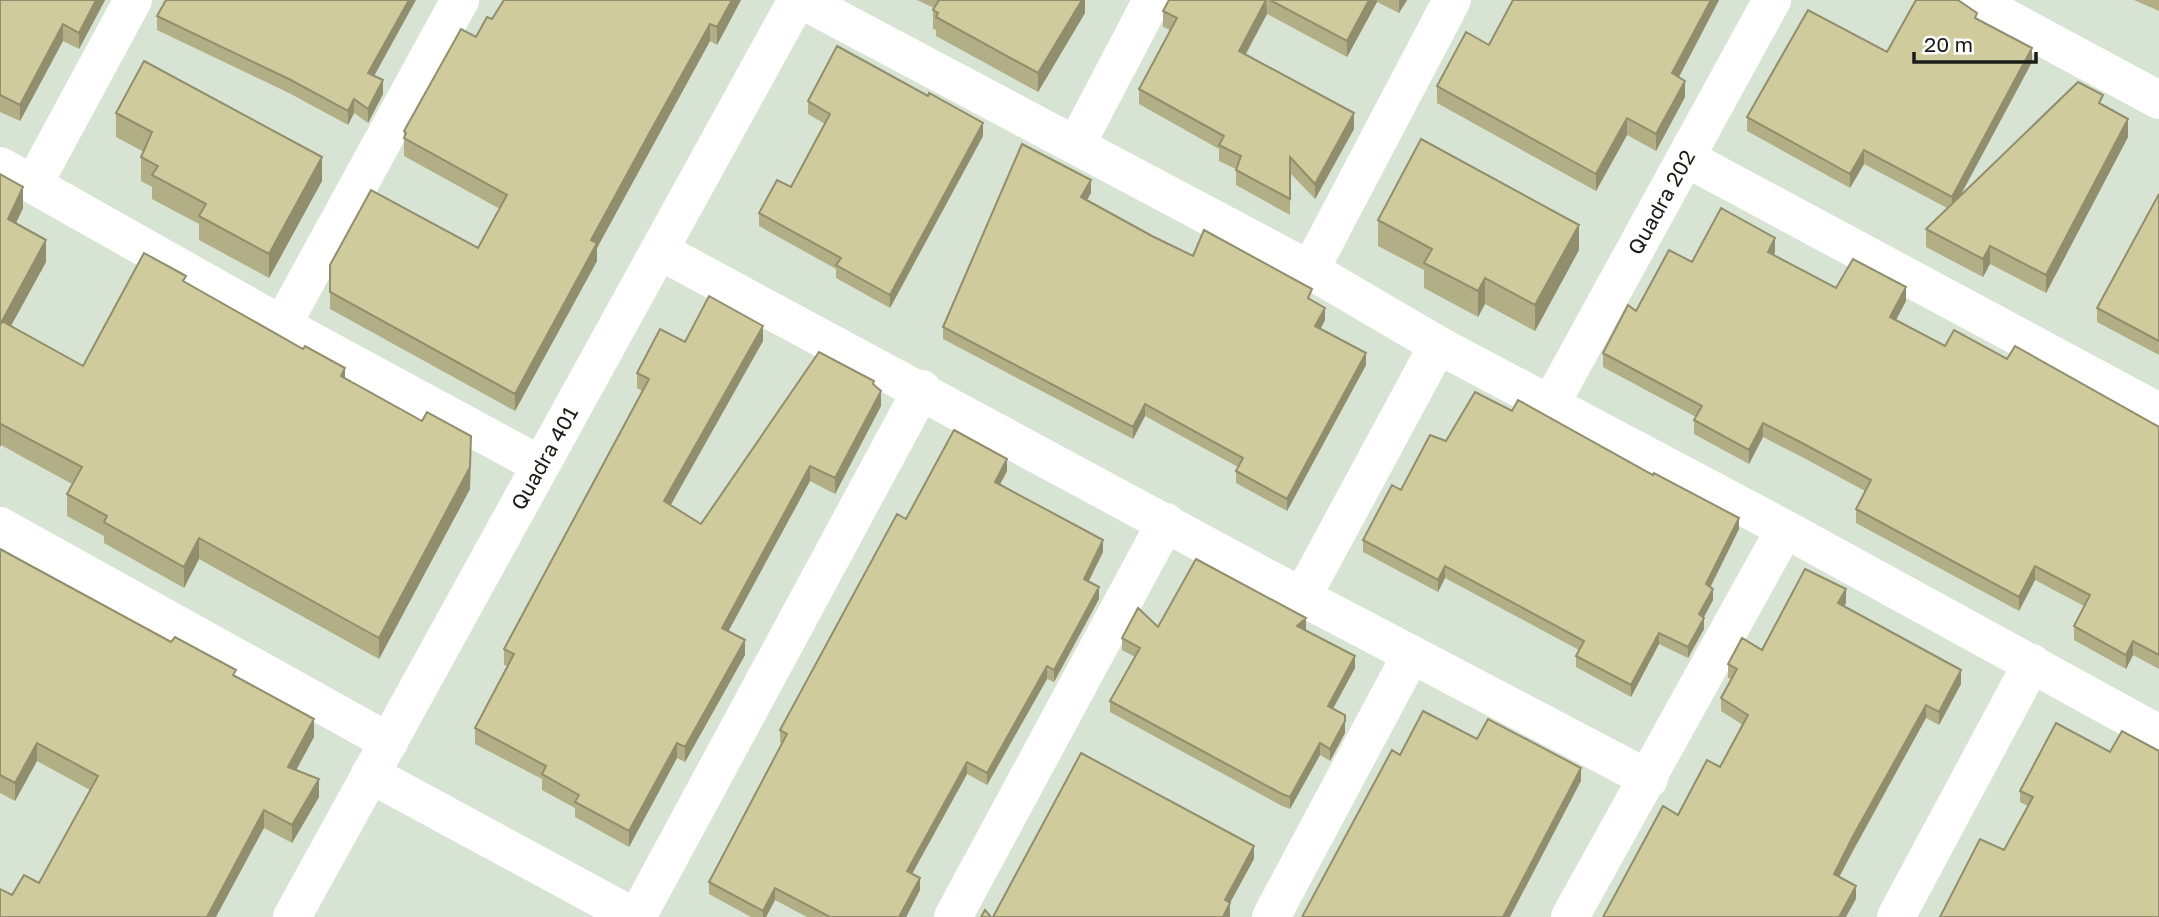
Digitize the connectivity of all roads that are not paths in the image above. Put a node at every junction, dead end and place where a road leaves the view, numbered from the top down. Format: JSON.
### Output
{"nodes":[{"id":1,"x":133,"y":0,"type":"edge"},
{"id":2,"x":460,"y":0,"type":"edge"},
{"id":3,"x":799,"y":0,"type":"edge"},
{"id":4,"x":1152,"y":0,"type":"edge"},
{"id":5,"x":1452,"y":0,"type":"edge"},
{"id":6,"x":1772,"y":0,"type":"edge"},
{"id":7,"x":1973,"y":0,"type":"edge"},
{"id":8,"x":2159,"y":100,"type":"edge"},
{"id":9,"x":1076,"y":145,"type":"junction"},
{"id":10,"x":1686,"y":159,"type":"junction"},
{"id":11,"x":0,"y":166,"type":"edge"},
{"id":12,"x":34,"y":183,"type":"junction"},
{"id":13,"x":660,"y":251,"type":"junction"},
{"id":14,"x":1310,"y":270,"type":"junction"},
{"id":15,"x":282,"y":325,"type":"junction"},
{"id":16,"x":1438,"y":345,"type":"junction"},
{"id":17,"x":922,"y":389,"type":"junction"},
{"id":18,"x":1550,"y":405,"type":"junction"},
{"id":19,"x":2159,"y":412,"type":"edge"},
{"id":20,"x":540,"y":465,"type":"junction"},
{"id":21,"x":1166,"y":522,"type":"junction"},
{"id":22,"x":0,"y":526,"type":"edge"},
{"id":23,"x":1785,"y":528,"type":"junction"},
{"id":24,"x":1302,"y":597,"type":"junction"},
{"id":25,"x":1411,"y":655,"type":"junction"},
{"id":26,"x":2032,"y":663,"type":"junction"},
{"id":27,"x":2159,"y":734,"type":"edge"},
{"id":28,"x":380,"y":759,"type":"junction"},
{"id":29,"x":1649,"y":779,"type":"junction"},
{"id":30,"x":292,"y":917,"type":"edge"},
{"id":31,"x":635,"y":917,"type":"edge"},
{"id":32,"x":953,"y":917,"type":"edge"},
{"id":33,"x":1271,"y":917,"type":"edge"},
{"id":34,"x":1570,"y":917,"type":"edge"},
{"id":35,"x":1896,"y":917,"type":"edge"}],
"edges":[{"from":1,"to":12,"type":"street"},
{"from":2,"to":15,"type":"street"},
{"from":3,"to":9,"type":"street"},
{"from":3,"to":13,"type":"street","name":"Quadra 401"},
{"from":4,"to":9,"type":"street"},
{"from":5,"to":14,"type":"street"},
{"from":6,"to":10,"type":"street","name":"Quadra 202"},
{"from":7,"to":8,"type":"street"},
{"from":9,"to":14,"type":"street"},
{"from":10,"to":18,"type":"street","name":"Quadra 202"},
{"from":10,"to":19,"type":"street"},
{"from":11,"to":12,"type":"street"},
{"from":12,"to":15,"type":"street"},
{"from":13,"to":17,"type":"street"},
{"from":13,"to":20,"type":"street","name":"Quadra 401"},
{"from":14,"to":16,"type":"street"},
{"from":15,"to":20,"type":"street"},
{"from":16,"to":18,"type":"street"},
{"from":16,"to":24,"type":"street"},
{"from":17,"to":21,"type":"street"},
{"from":17,"to":31,"type":"street"},
{"from":18,"to":23,"type":"street"},
{"from":20,"to":28,"type":"street","name":"Quadra 401"},
{"from":21,"to":24,"type":"street"},
{"from":21,"to":32,"type":"street"},
{"from":22,"to":28,"type":"street"},
{"from":23,"to":26,"type":"street"},
{"from":23,"to":29,"type":"street"},
{"from":24,"to":25,"type":"street"},
{"from":25,"to":29,"type":"street"},
{"from":25,"to":33,"type":"street"},
{"from":26,"to":27,"type":"street"},
{"from":26,"to":35,"type":"street"},
{"from":28,"to":30,"type":"street","name":"Quadra 401"},
{"from":28,"to":31,"type":"street"},
{"from":29,"to":34,"type":"street"}]}
